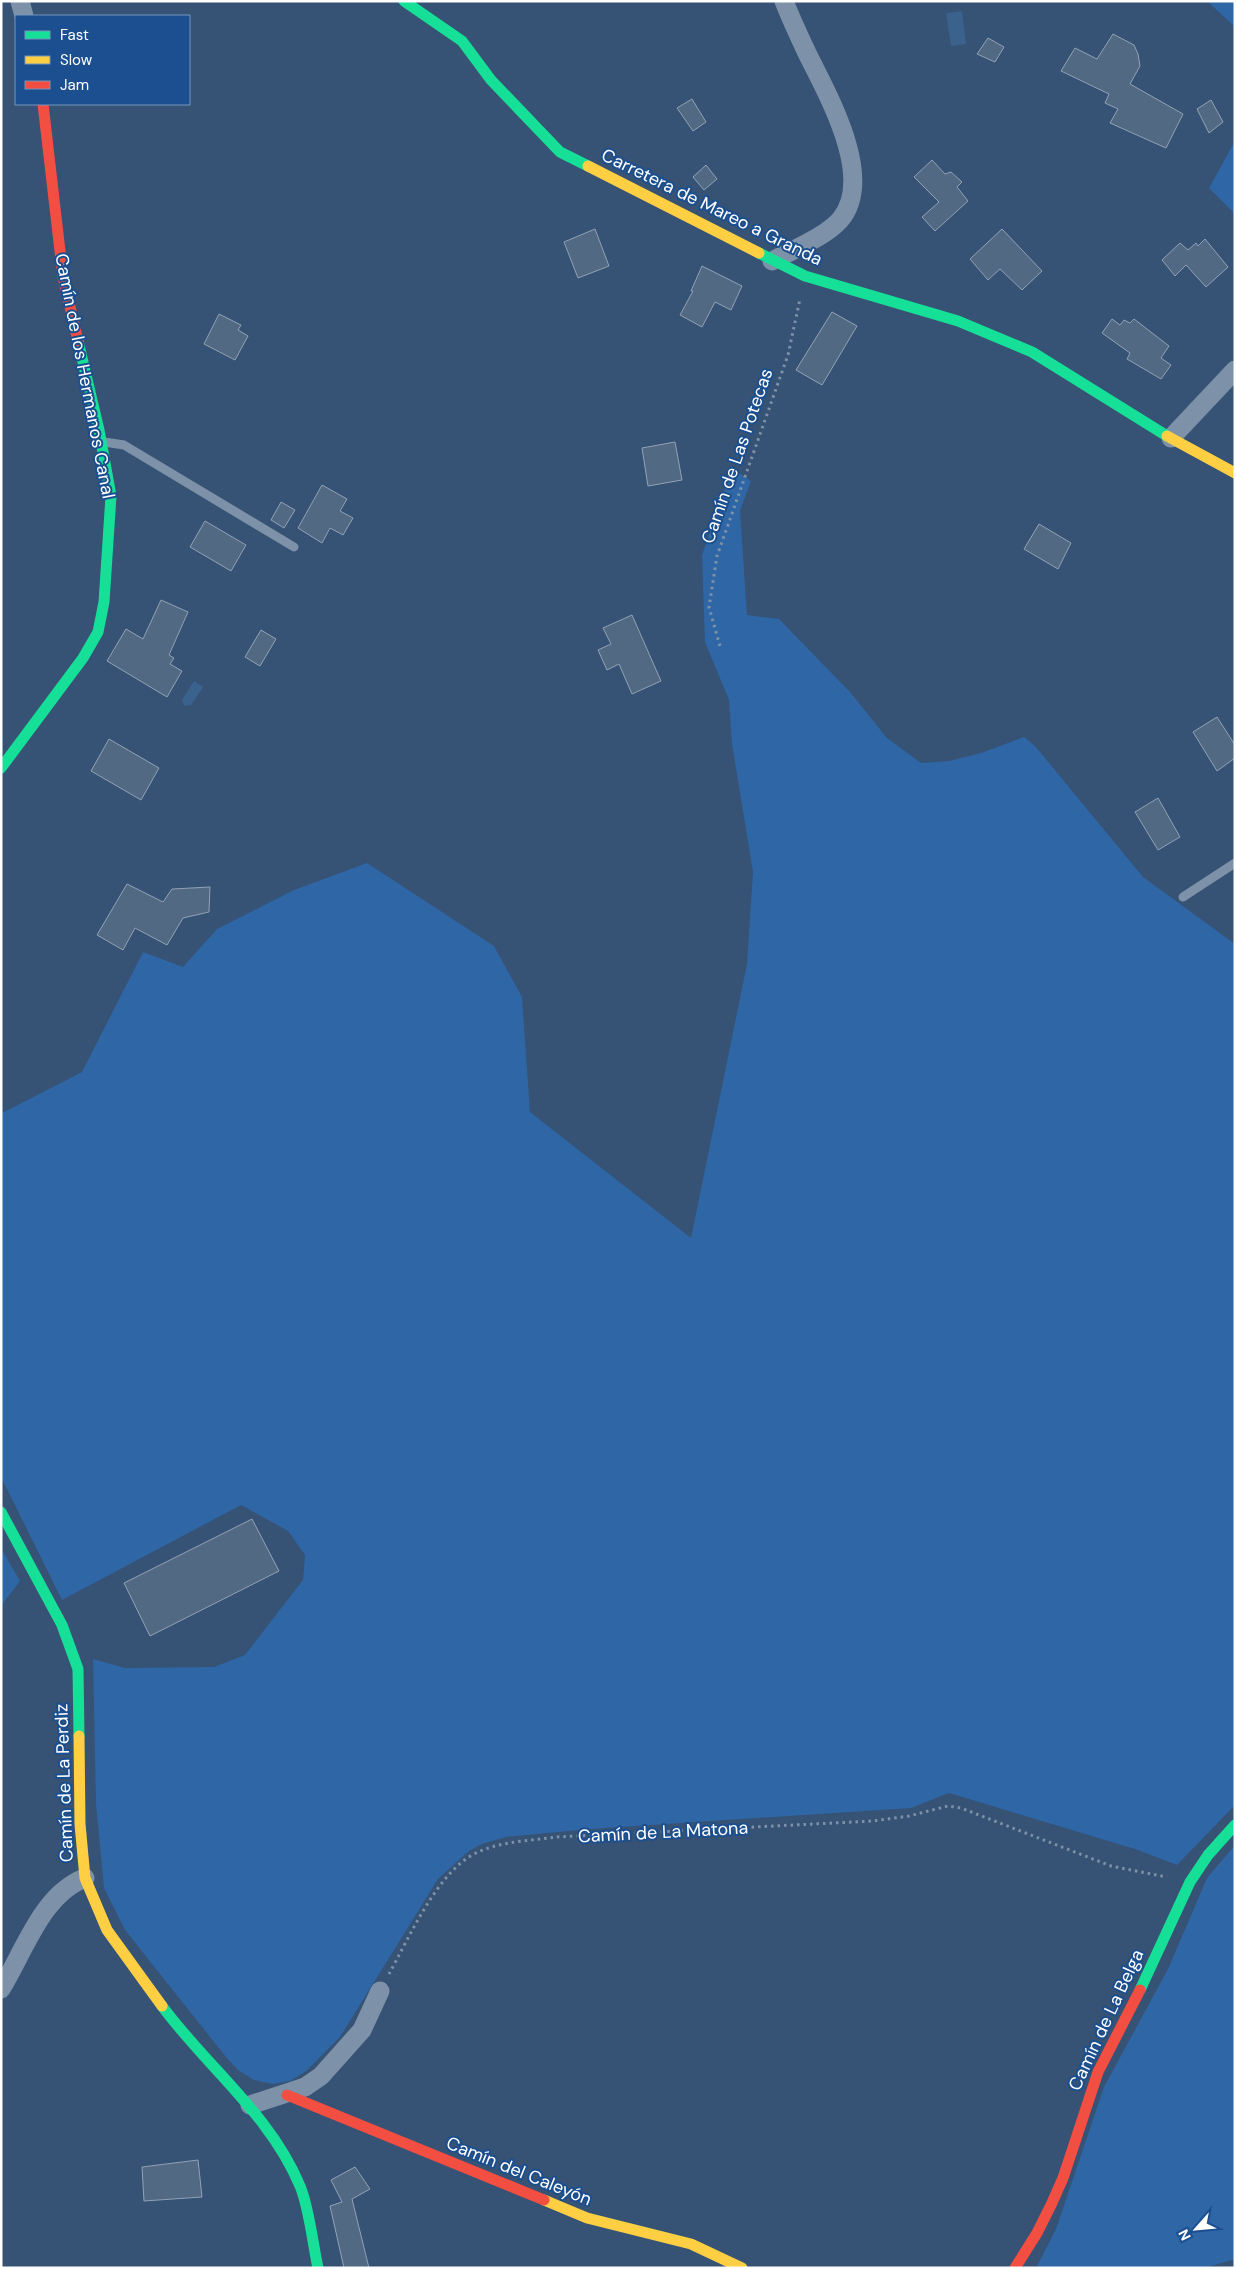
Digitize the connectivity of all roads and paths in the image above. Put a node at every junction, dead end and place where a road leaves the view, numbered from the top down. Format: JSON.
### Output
{"nodes":[{"id":1,"x":20,"y":1,"type":"edge"},
{"id":2,"x":404,"y":1,"type":"edge"},
{"id":3,"x":784,"y":1,"type":"edge"},
{"id":4,"x":24,"y":15,"type":"edge"},
{"id":5,"x":43,"y":105,"type":"edge"},
{"id":6,"x":772,"y":261,"type":"junction"},
{"id":7,"x":805,"y":276,"type":"junction"},
{"id":8,"x":1235,"y":370,"type":"edge"},
{"id":9,"x":1172,"y":438,"type":"junction"},
{"id":10,"x":101,"y":442,"type":"junction"},
{"id":11,"x":1235,"y":473,"type":"edge"},
{"id":12,"x":294,"y":547,"type":"dead end"},
{"id":13,"x":720,"y":646,"type":"dead end"},
{"id":14,"x":1,"y":768,"type":"edge"},
{"id":15,"x":1235,"y":863,"type":"edge"},
{"id":16,"x":1183,"y":897,"type":"dead end"},
{"id":17,"x":1,"y":1512,"type":"edge"},
{"id":18,"x":1235,"y":1825,"type":"edge"},
{"id":19,"x":85,"y":1878,"type":"junction"},
{"id":20,"x":1190,"y":1882,"type":"junction"},
{"id":21,"x":1,"y":1990,"type":"edge"},
{"id":22,"x":380,"y":1991,"type":"joint"},
{"id":23,"x":287,"y":2095,"type":"junction"},
{"id":24,"x":250,"y":2105,"type":"junction"},
{"id":25,"x":318,"y":2268,"type":"edge"},
{"id":26,"x":742,"y":2268,"type":"edge"},
{"id":27,"x":1015,"y":2268,"type":"edge"}],
"edges":[{"from":1,"to":4,"type":"street"},
{"from":2,"to":6,"type":"street","name":"Carretera de Mareo a Granda"},
{"from":3,"to":6,"type":"street"},
{"from":5,"to":10,"type":"street","name":"Camín de los Hermanos Canal"},
{"from":6,"to":7,"type":"street","name":"Carretera de Mareo a Granda"},
{"from":7,"to":9,"type":"street","name":"Carretera de Mareo a Granda"},
{"from":7,"to":13,"type":"path","name":"Camín de Las Potecas"},
{"from":8,"to":9,"type":"street"},
{"from":9,"to":11,"type":"street","name":"Carretera de Mareo a Granda"},
{"from":10,"to":12,"type":"lane"},
{"from":10,"to":14,"type":"street","name":"Camín de los Hermanos Canal"},
{"from":15,"to":16,"type":"lane"},
{"from":17,"to":19,"type":"street","name":"Camín de La Perdiz"},
{"from":18,"to":20,"type":"street","name":"Camín de La Belga"},
{"from":19,"to":21,"type":"street"},
{"from":19,"to":24,"type":"street","name":"Camín de La Perdiz"},
{"from":20,"to":22,"type":"path","name":"Camín de La Matona"},
{"from":20,"to":27,"type":"street","name":"Camín de La Belga"},
{"from":22,"to":23,"type":"street"},
{"from":23,"to":24,"type":"street"},
{"from":23,"to":26,"type":"street","name":"Camín del Caleyón"},
{"from":24,"to":25,"type":"street","name":"Camín de La Perdiz"}]}
